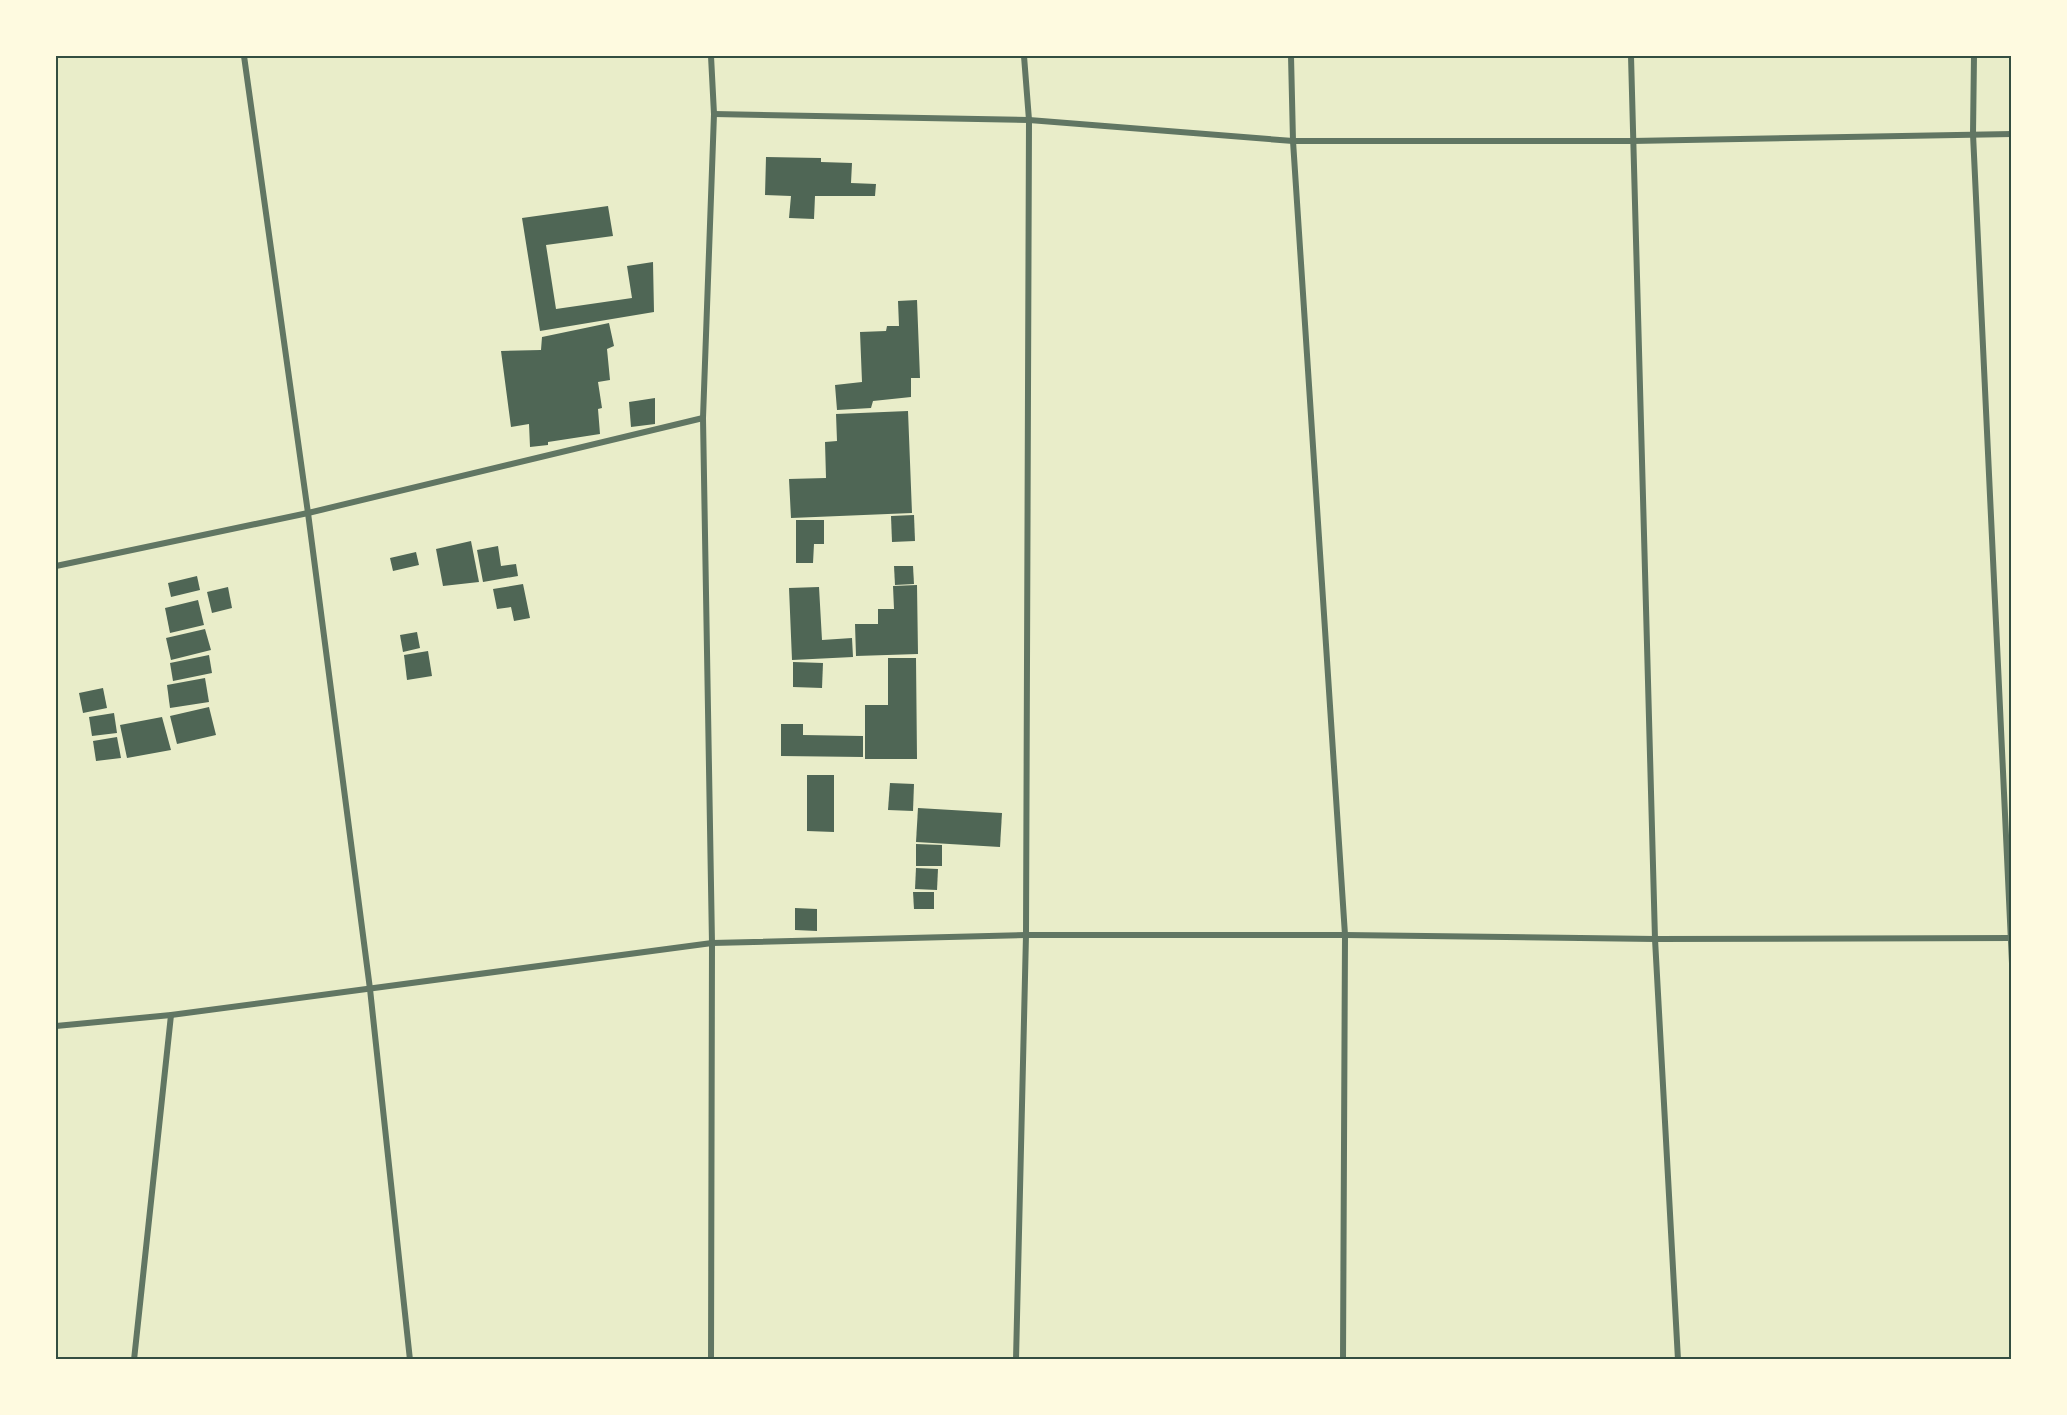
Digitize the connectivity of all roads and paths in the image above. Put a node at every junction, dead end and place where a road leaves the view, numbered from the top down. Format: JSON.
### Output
{"nodes":[{"id":1,"x":244,"y":56,"type":"edge"},
{"id":2,"x":711,"y":56,"type":"edge"},
{"id":3,"x":1024,"y":56,"type":"edge"},
{"id":4,"x":1291,"y":56,"type":"edge"},
{"id":5,"x":1631,"y":56,"type":"edge"},
{"id":6,"x":1974,"y":56,"type":"edge"},
{"id":7,"x":714,"y":114,"type":"junction"},
{"id":8,"x":1029,"y":120,"type":"junction"},
{"id":9,"x":1973,"y":134,"type":"junction"},
{"id":10,"x":2012,"y":134,"type":"edge"},
{"id":11,"x":1293,"y":141,"type":"junction"},
{"id":12,"x":1632,"y":141,"type":"junction"},
{"id":13,"x":703,"y":418,"type":"junction"},
{"id":14,"x":308,"y":513,"type":"junction"},
{"id":15,"x":56,"y":566,"type":"edge"},
{"id":16,"x":1026,"y":934,"type":"junction"},
{"id":17,"x":1345,"y":935,"type":"junction"},
{"id":18,"x":2011,"y":938,"type":"edge"},
{"id":19,"x":1655,"y":939,"type":"junction"},
{"id":20,"x":712,"y":943,"type":"junction"},
{"id":21,"x":2012,"y":963,"type":"edge"},
{"id":22,"x":370,"y":989,"type":"junction"},
{"id":23,"x":171,"y":1014,"type":"junction"},
{"id":24,"x":56,"y":1026,"type":"edge"},
{"id":25,"x":134,"y":1359,"type":"edge"},
{"id":26,"x":410,"y":1359,"type":"edge"},
{"id":27,"x":711,"y":1359,"type":"edge"},
{"id":28,"x":1016,"y":1359,"type":"edge"},
{"id":29,"x":1344,"y":1359,"type":"edge"},
{"id":30,"x":1678,"y":1359,"type":"edge"}],
"edges":[{"from":1,"to":14,"type":"street"},
{"from":2,"to":7,"type":"street"},
{"from":3,"to":8,"type":"street"},
{"from":4,"to":11,"type":"street"},
{"from":5,"to":12,"type":"street"},
{"from":6,"to":9,"type":"street"},
{"from":7,"to":8,"type":"street"},
{"from":7,"to":13,"type":"street"},
{"from":8,"to":11,"type":"street"},
{"from":8,"to":16,"type":"street"},
{"from":9,"to":10,"type":"street"},
{"from":9,"to":12,"type":"street"},
{"from":9,"to":18,"type":"street"},
{"from":11,"to":12,"type":"street"},
{"from":11,"to":17,"type":"street"},
{"from":12,"to":19,"type":"street"},
{"from":13,"to":14,"type":"street"},
{"from":13,"to":20,"type":"street"},
{"from":14,"to":15,"type":"street"},
{"from":14,"to":22,"type":"street"},
{"from":16,"to":17,"type":"street"},
{"from":16,"to":20,"type":"street"},
{"from":16,"to":28,"type":"street"},
{"from":17,"to":19,"type":"street"},
{"from":17,"to":29,"type":"street"},
{"from":18,"to":19,"type":"street"},
{"from":18,"to":21,"type":"street"},
{"from":19,"to":30,"type":"street"},
{"from":20,"to":22,"type":"street"},
{"from":20,"to":27,"type":"street"},
{"from":22,"to":23,"type":"street"},
{"from":22,"to":26,"type":"street"},
{"from":23,"to":24,"type":"street"},
{"from":23,"to":25,"type":"street"}]}
